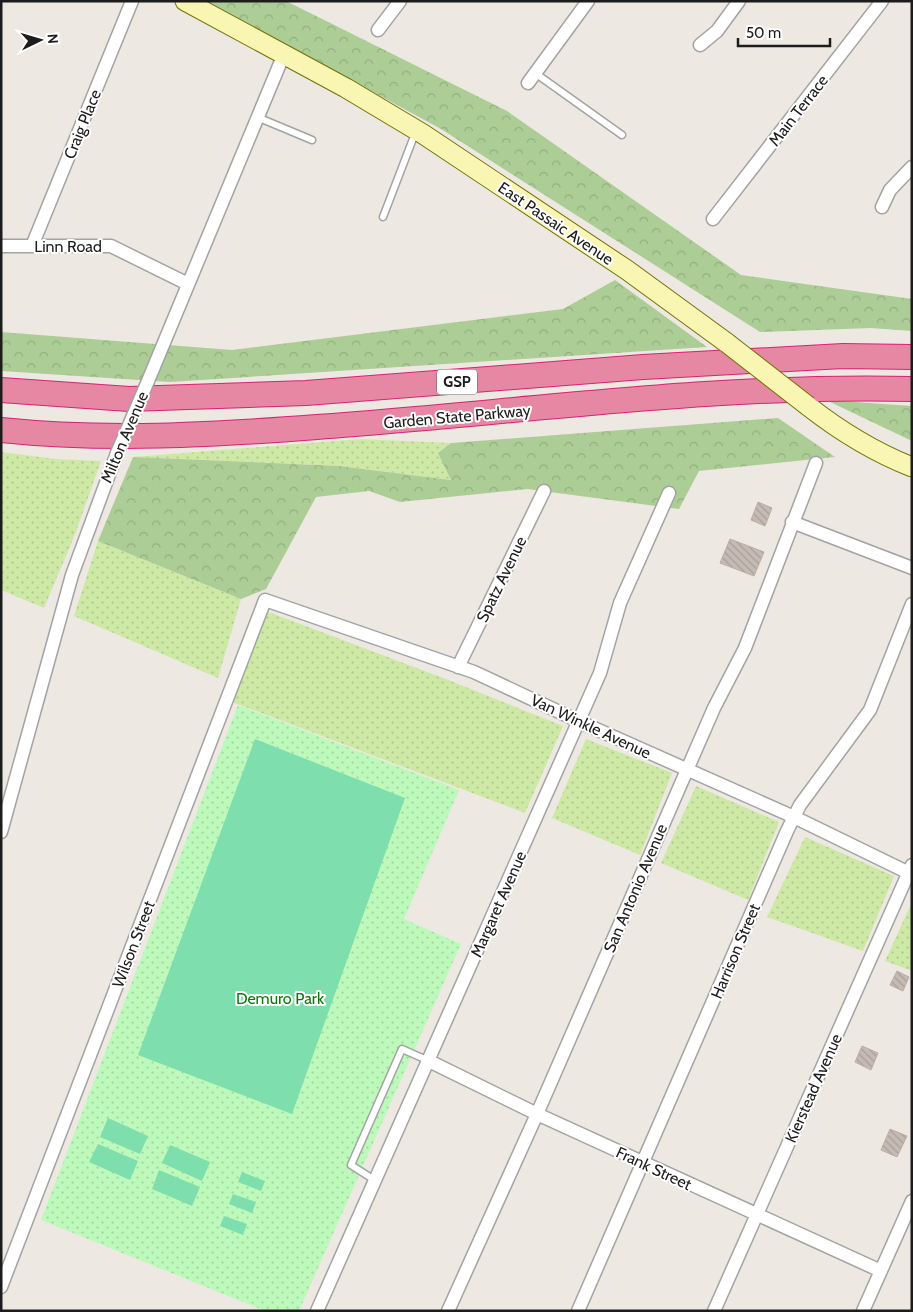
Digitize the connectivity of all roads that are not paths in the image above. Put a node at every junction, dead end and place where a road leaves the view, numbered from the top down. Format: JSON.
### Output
{"nodes":[{"id":1,"x":132,"y":1,"type":"edge"},
{"id":2,"x":185,"y":1,"type":"edge"},
{"id":3,"x":400,"y":1,"type":"edge"},
{"id":4,"x":588,"y":1,"type":"edge"},
{"id":5,"x":739,"y":1,"type":"edge"},
{"id":6,"x":882,"y":1,"type":"edge"},
{"id":7,"x":378,"y":30,"type":"dead end"},
{"id":8,"x":700,"y":45,"type":"dead end"},
{"id":9,"x":284,"y":54,"type":"junction"},
{"id":10,"x":532,"y":78,"type":"joint"},
{"id":11,"x":257,"y":117,"type":"junction"},
{"id":12,"x":416,"y":130,"type":"junction"},
{"id":13,"x":622,"y":135,"type":"dead end"},
{"id":14,"x":312,"y":140,"type":"dead end"},
{"id":15,"x":912,"y":167,"type":"edge"},
{"id":16,"x":882,"y":207,"type":"dead end"},
{"id":17,"x":383,"y":217,"type":"dead end"},
{"id":18,"x":713,"y":219,"type":"dead end"},
{"id":19,"x":1,"y":246,"type":"edge"},
{"id":20,"x":32,"y":246,"type":"junction"},
{"id":21,"x":186,"y":283,"type":"junction"},
{"id":22,"x":912,"y":357,"type":"edge"},
{"id":23,"x":912,"y":389,"type":"edge"},
{"id":24,"x":1,"y":390,"type":"edge"},
{"id":25,"x":1,"y":430,"type":"edge"},
{"id":26,"x":816,"y":463,"type":"dead end"},
{"id":27,"x":912,"y":466,"type":"edge"},
{"id":28,"x":544,"y":492,"type":"dead end"},
{"id":29,"x":669,"y":493,"type":"dead end"},
{"id":30,"x":792,"y":522,"type":"junction"},
{"id":31,"x":912,"y":568,"type":"edge"},
{"id":32,"x":265,"y":600,"type":"joint"},
{"id":33,"x":912,"y":604,"type":"edge"},
{"id":34,"x":458,"y":667,"type":"junction"},
{"id":35,"x":577,"y":721,"type":"junction"},
{"id":36,"x":686,"y":770,"type":"junction"},
{"id":37,"x":794,"y":817,"type":"junction"},
{"id":38,"x":1,"y":832,"type":"edge"},
{"id":39,"x":910,"y":869,"type":"edge"},
{"id":40,"x":429,"y":1061,"type":"junction"},
{"id":41,"x":537,"y":1114,"type":"junction"},
{"id":42,"x":644,"y":1163,"type":"junction"},
{"id":43,"x":376,"y":1181,"type":"junction"},
{"id":44,"x":912,"y":1201,"type":"edge"},
{"id":45,"x":757,"y":1214,"type":"junction"},
{"id":46,"x":881,"y":1271,"type":"junction"},
{"id":47,"x":1,"y":1287,"type":"edge"},
{"id":48,"x":317,"y":1311,"type":"edge"},
{"id":49,"x":448,"y":1311,"type":"edge"},
{"id":50,"x":578,"y":1311,"type":"edge"},
{"id":51,"x":714,"y":1311,"type":"edge"},
{"id":52,"x":863,"y":1311,"type":"edge"}],
"edges":[{"from":1,"to":20,"type":"street","name":"Craig Place"},
{"from":2,"to":9,"type":"main road","name":"East Passaic Avenue"},
{"from":3,"to":7,"type":"street"},
{"from":4,"to":10,"type":"street"},
{"from":5,"to":8,"type":"street"},
{"from":6,"to":18,"type":"street","name":"Main Terrace"},
{"from":9,"to":11,"type":"street","name":"Milton Avenue"},
{"from":9,"to":12,"type":"main road","name":"East Passaic Avenue"},
{"from":10,"to":13,"type":"lane"},
{"from":11,"to":14,"type":"lane"},
{"from":11,"to":21,"type":"street","name":"Milton Avenue"},
{"from":12,"to":17,"type":"lane"},
{"from":12,"to":27,"type":"main road","name":"East Passaic Avenue","bridge":true},
{"from":15,"to":16,"type":"street"},
{"from":19,"to":20,"type":"street","name":"Linn Road"},
{"from":20,"to":21,"type":"street","name":"Linn Road"},
{"from":21,"to":38,"type":"street","name":"Milton Avenue","bridge":true},
{"from":22,"to":24,"type":"highway","name":"Garden State Parkway","number":"GSP"},
{"from":23,"to":25,"type":"highway","name":"Garden State Parkway","number":"GSP"},
{"from":26,"to":30,"type":"street","name":"San Antonio Avenue"},
{"from":28,"to":34,"type":"street","name":"Spatz Avenue"},
{"from":29,"to":35,"type":"street","name":"Margaret Avenue"},
{"from":30,"to":31,"type":"street"},
{"from":30,"to":36,"type":"street","name":"San Antonio Avenue"},
{"from":32,"to":34,"type":"street","name":"Van Winkle Avenue"},
{"from":32,"to":47,"type":"street","name":"Wilson Street"},
{"from":33,"to":37,"type":"street","name":"Harrison Street"},
{"from":34,"to":35,"type":"street","name":"Van Winkle Avenue"},
{"from":35,"to":36,"type":"street","name":"Van Winkle Avenue"},
{"from":35,"to":40,"type":"street","name":"Margaret Avenue"},
{"from":36,"to":37,"type":"street","name":"Van Winkle Avenue"},
{"from":36,"to":41,"type":"street","name":"San Antonio Avenue"},
{"from":37,"to":39,"type":"street","name":"Van Winkle Avenue"},
{"from":37,"to":42,"type":"street","name":"Harrison Street"},
{"from":39,"to":45,"type":"street","name":"Kierstead Avenue"},
{"from":40,"to":41,"type":"street","name":"Frank Street"},
{"from":40,"to":43,"type":"street","name":"Margaret Avenue"},
{"from":40,"to":43,"type":"lane"},
{"from":41,"to":42,"type":"street","name":"Frank Street"},
{"from":41,"to":49,"type":"street","name":"San Antonio Avenue"},
{"from":42,"to":45,"type":"street","name":"Frank Street"},
{"from":42,"to":50,"type":"street","name":"Harrison Street"},
{"from":43,"to":48,"type":"street","name":"Margaret Avenue"},
{"from":44,"to":46,"type":"street"},
{"from":45,"to":46,"type":"street","name":"Frank Street"},
{"from":45,"to":51,"type":"street","name":"Kierstead Avenue"},
{"from":46,"to":52,"type":"street"}]}
